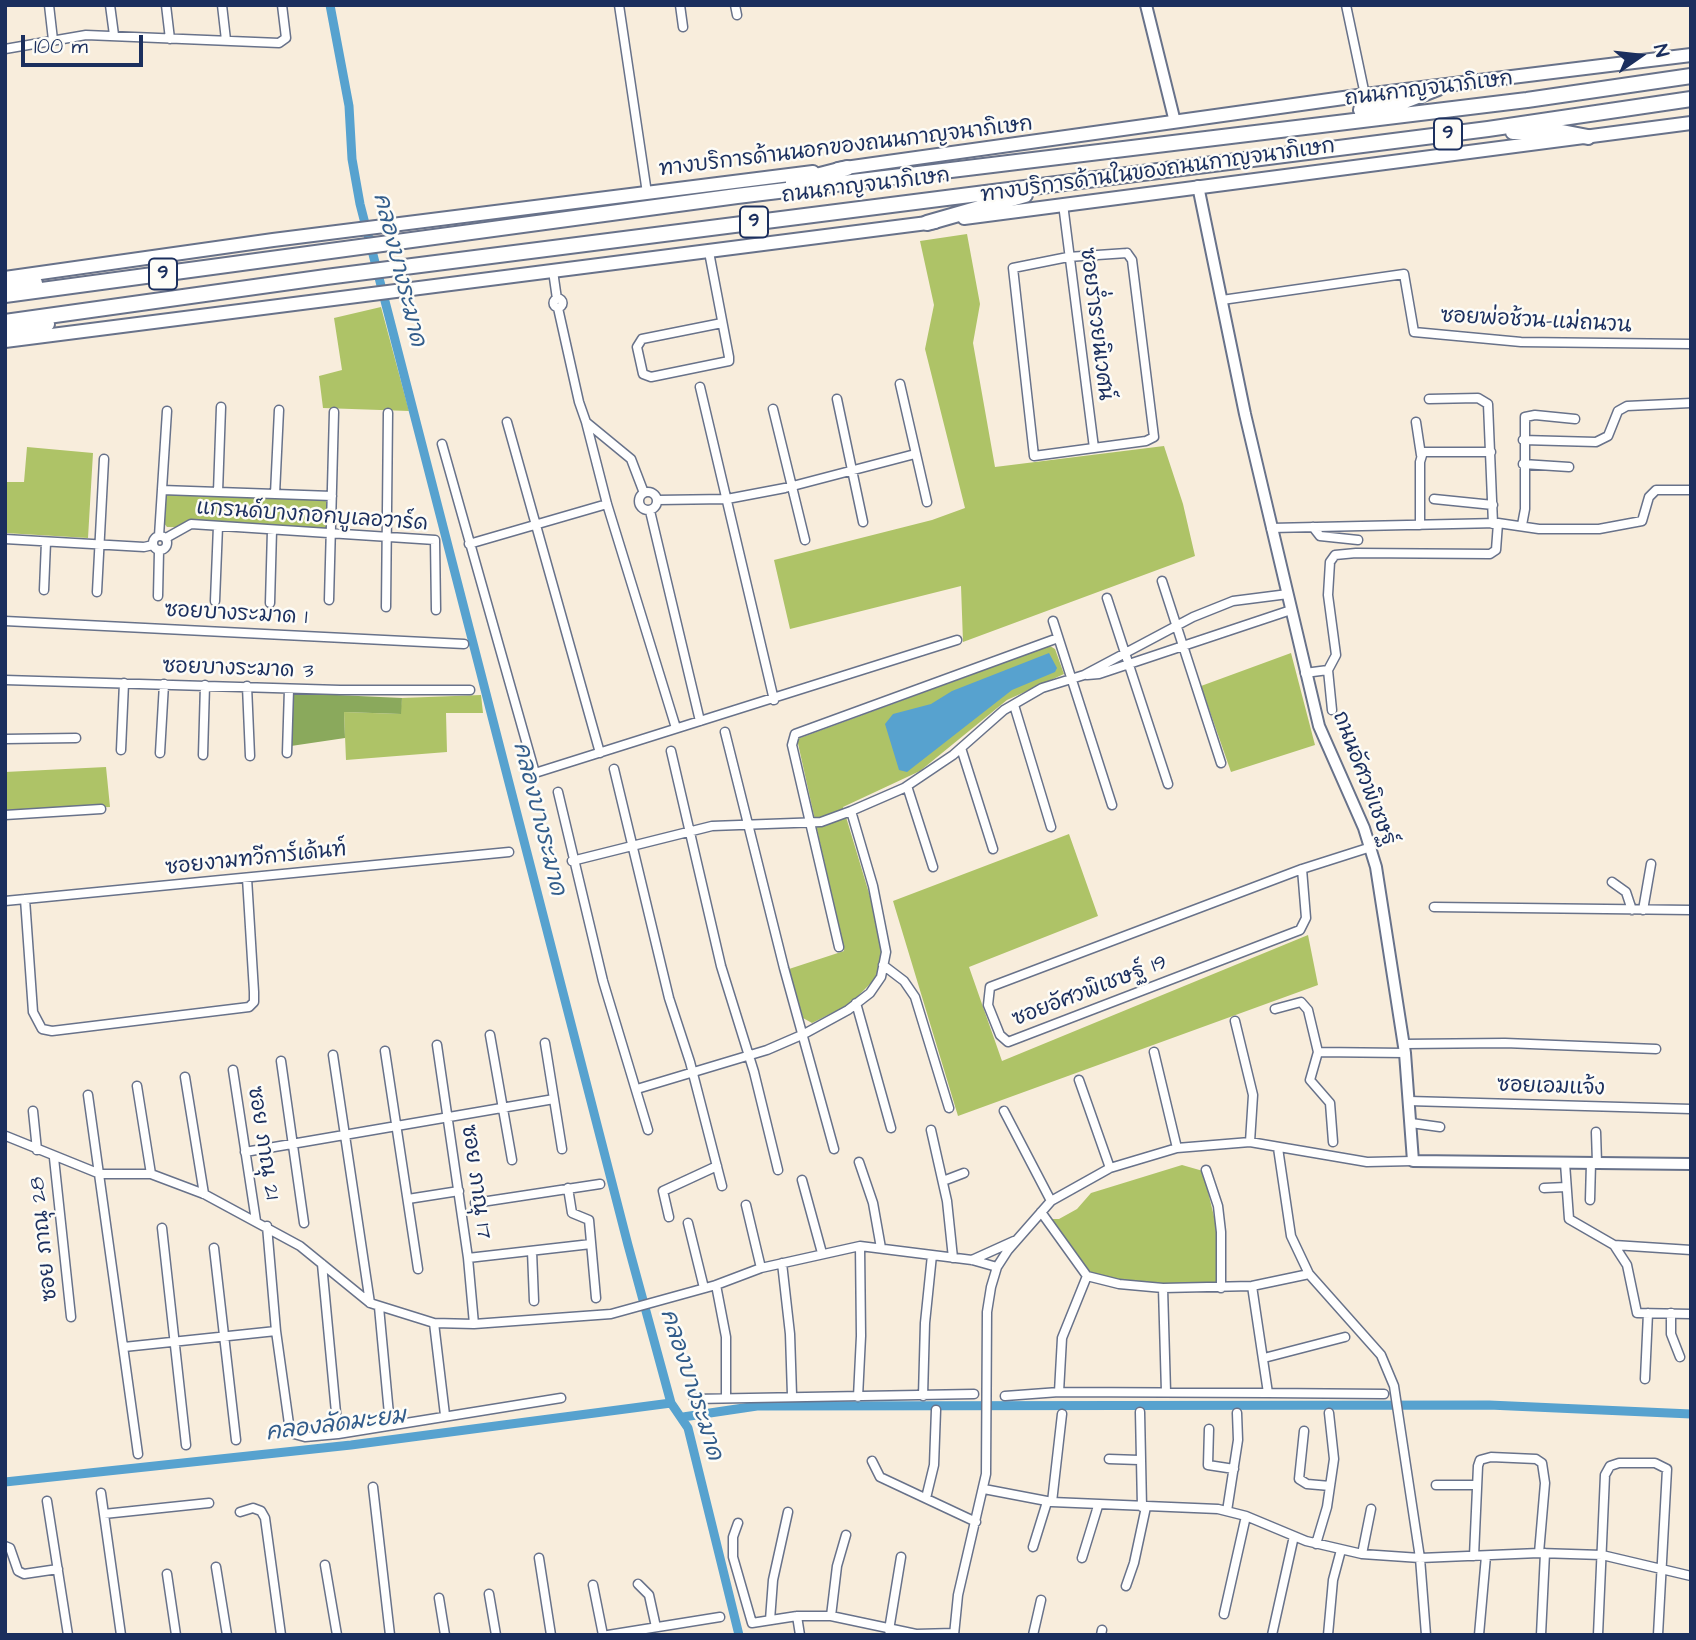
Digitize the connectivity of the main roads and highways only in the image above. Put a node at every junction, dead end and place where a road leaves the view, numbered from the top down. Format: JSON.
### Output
{"nodes":[{"id":1,"x":1691,"y":55,"type":"edge"},
{"id":2,"x":1691,"y":76,"type":"edge"},
{"id":3,"x":1438,"y":88,"type":"junction"},
{"id":4,"x":1691,"y":99,"type":"edge"},
{"id":5,"x":1331,"y":123,"type":"junction"},
{"id":6,"x":1691,"y":123,"type":"edge"},
{"id":7,"x":1488,"y":130,"type":"junction"},
{"id":8,"x":1588,"y":137,"type":"junction"},
{"id":9,"x":847,"y":168,"type":"junction"},
{"id":10,"x":1070,"y":182,"type":"junction"},
{"id":11,"x":737,"y":196,"type":"junction"},
{"id":12,"x":927,"y":223,"type":"junction"},
{"id":13,"x":5,"y":280,"type":"edge"},
{"id":14,"x":81,"y":285,"type":"junction"},
{"id":15,"x":5,"y":295,"type":"edge"},
{"id":16,"x":112,"y":307,"type":"junction"},
{"id":17,"x":5,"y":322,"type":"edge"},
{"id":18,"x":5,"y":335,"type":"edge"},
{"id":19,"x":5,"y":341,"type":"edge"}],
"edges":[{"from":1,"to":3,"type":"main road","name":"ทางบริการด้านนอกของถนนกาญจนาภิเษก"},
{"from":2,"to":5,"type":"highway","name":"ถนนกาญจนาภิเษก","number":"9"},
{"from":3,"to":5,"type":"highway"},
{"from":3,"to":9,"type":"main road","name":"ทางบริการด้านนอกของถนนกาญจนาภิเษก"},
{"from":4,"to":7,"type":"highway","name":"ถนนกาญจนาภิเษก","number":"9"},
{"from":5,"to":11,"type":"highway","name":"ถนนกาญจนาภิเษก","number":"9"},
{"from":6,"to":8,"type":"main road","name":"ทางบริการด้านในของถนนกาญจนาภิเษก"},
{"from":7,"to":8,"type":"highway"},
{"from":7,"to":10,"type":"highway","name":"ถนนกาญจนาภิเษก","number":"9"},
{"from":8,"to":12,"type":"main road","name":"ทางบริการด้านในของถนนกาญจนาภิเษก"},
{"from":9,"to":11,"type":"highway"},
{"from":9,"to":13,"type":"main road","name":"ทางบริการด้านนอกของถนนกาญจนาภิเษก"},
{"from":10,"to":12,"type":"highway"},
{"from":10,"to":16,"type":"highway","name":"ถนนกาญจนาภิเษก","number":"9"},
{"from":11,"to":14,"type":"highway","name":"ถนนกาญจนาภิเษก","number":"9"},
{"from":12,"to":19,"type":"main road","name":"ทางบริการด้านในของถนนกาญจนาภิเษก"},
{"from":13,"to":14,"type":"highway"},
{"from":14,"to":15,"type":"highway","name":"ถนนกาญจนาภิเษก","number":"9"},
{"from":16,"to":17,"type":"highway","name":"ถนนกาญจนาภิเษก","number":"9"},
{"from":16,"to":18,"type":"highway"}]}
